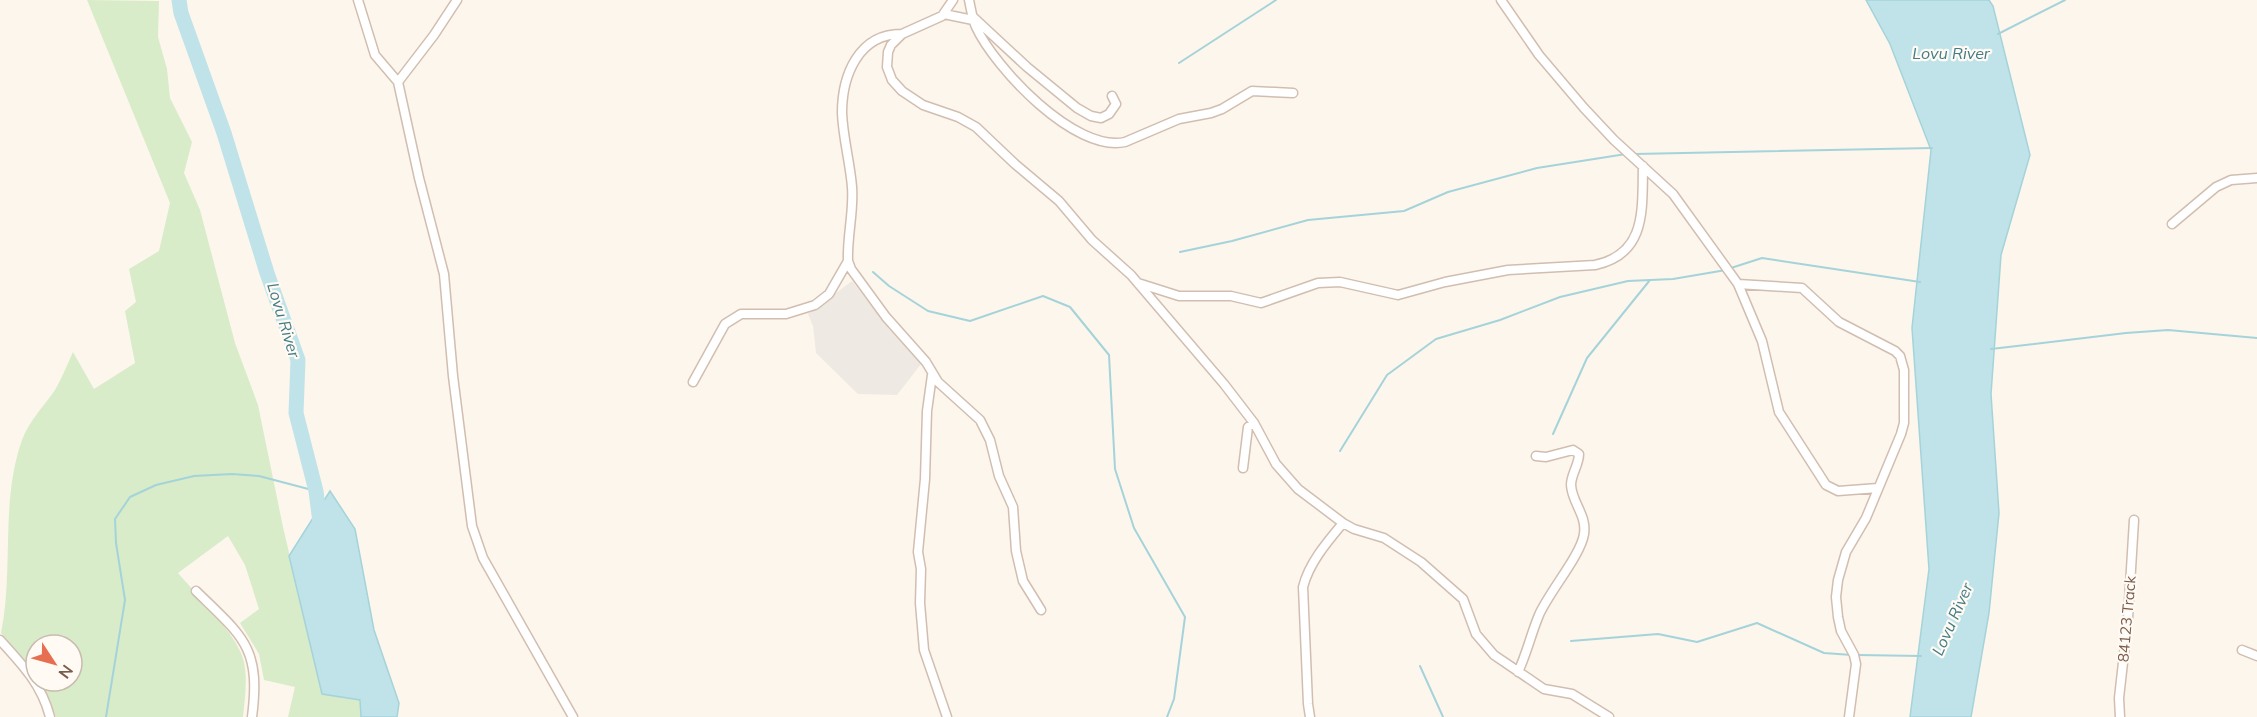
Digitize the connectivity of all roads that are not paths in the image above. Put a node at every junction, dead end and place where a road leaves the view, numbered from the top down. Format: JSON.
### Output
{"nodes":[{"id":1,"x":358,"y":0,"type":"edge"},
{"id":2,"x":457,"y":0,"type":"edge"},
{"id":3,"x":953,"y":0,"type":"edge"},
{"id":4,"x":969,"y":0,"type":"edge"},
{"id":5,"x":1501,"y":0,"type":"edge"},
{"id":6,"x":944,"y":14,"type":"junction"},
{"id":7,"x":973,"y":18,"type":"junction"},
{"id":8,"x":902,"y":34,"type":"junction"},
{"id":9,"x":399,"y":82,"type":"junction"},
{"id":10,"x":1293,"y":93,"type":"dead end"},
{"id":11,"x":1112,"y":96,"type":"dead end"},
{"id":12,"x":1643,"y":166,"type":"junction"},
{"id":13,"x":2257,"y":178,"type":"edge"},
{"id":14,"x":2172,"y":224,"type":"dead end"},
{"id":15,"x":848,"y":261,"type":"junction"},
{"id":16,"x":1138,"y":283,"type":"junction"},
{"id":17,"x":1738,"y":284,"type":"junction"},
{"id":18,"x":932,"y":375,"type":"junction"},
{"id":19,"x":693,"y":382,"type":"dead end"},
{"id":20,"x":1254,"y":423,"type":"junction"},
{"id":21,"x":1536,"y":456,"type":"dead end"},
{"id":22,"x":1243,"y":468,"type":"dead end"},
{"id":23,"x":1878,"y":488,"type":"junction"},
{"id":24,"x":2134,"y":520,"type":"dead end"},
{"id":25,"x":1342,"y":523,"type":"junction"},
{"id":26,"x":196,"y":591,"type":"dead end"},
{"id":27,"x":1041,"y":610,"type":"dead end"},
{"id":28,"x":0,"y":640,"type":"edge"},
{"id":29,"x":2242,"y":650,"type":"dead end"},
{"id":30,"x":2257,"y":656,"type":"edge"},
{"id":31,"x":1518,"y":672,"type":"junction"},
{"id":32,"x":50,"y":717,"type":"edge"},
{"id":33,"x":252,"y":717,"type":"edge"},
{"id":34,"x":573,"y":717,"type":"edge"},
{"id":35,"x":947,"y":717,"type":"edge"},
{"id":36,"x":1310,"y":717,"type":"edge"},
{"id":37,"x":1609,"y":717,"type":"edge"},
{"id":38,"x":1849,"y":717,"type":"edge"},
{"id":39,"x":2120,"y":717,"type":"edge"}],
"edges":[{"from":1,"to":9,"type":"street"},
{"from":2,"to":9,"type":"street"},
{"from":3,"to":6,"type":"street"},
{"from":4,"to":7,"type":"street"},
{"from":5,"to":12,"type":"street"},
{"from":6,"to":7,"type":"street"},
{"from":6,"to":8,"type":"street"},
{"from":7,"to":10,"type":"street"},
{"from":7,"to":11,"type":"street"},
{"from":8,"to":15,"type":"street"},
{"from":8,"to":16,"type":"street"},
{"from":9,"to":34,"type":"street"},
{"from":12,"to":16,"type":"street"},
{"from":12,"to":17,"type":"street"},
{"from":13,"to":14,"type":"street"},
{"from":15,"to":18,"type":"street"},
{"from":15,"to":19,"type":"street"},
{"from":16,"to":20,"type":"street"},
{"from":17,"to":23,"type":"street"},
{"from":17,"to":23,"type":"street"},
{"from":18,"to":27,"type":"street"},
{"from":18,"to":35,"type":"street"},
{"from":20,"to":22,"type":"street"},
{"from":20,"to":25,"type":"street"},
{"from":21,"to":31,"type":"street"},
{"from":23,"to":38,"type":"street"},
{"from":24,"to":39,"type":"street","name":"84123 Track"},
{"from":25,"to":31,"type":"street"},
{"from":25,"to":36,"type":"street"},
{"from":26,"to":33,"type":"street"},
{"from":28,"to":32,"type":"street"},
{"from":29,"to":30,"type":"street"},
{"from":31,"to":37,"type":"street"}]}
